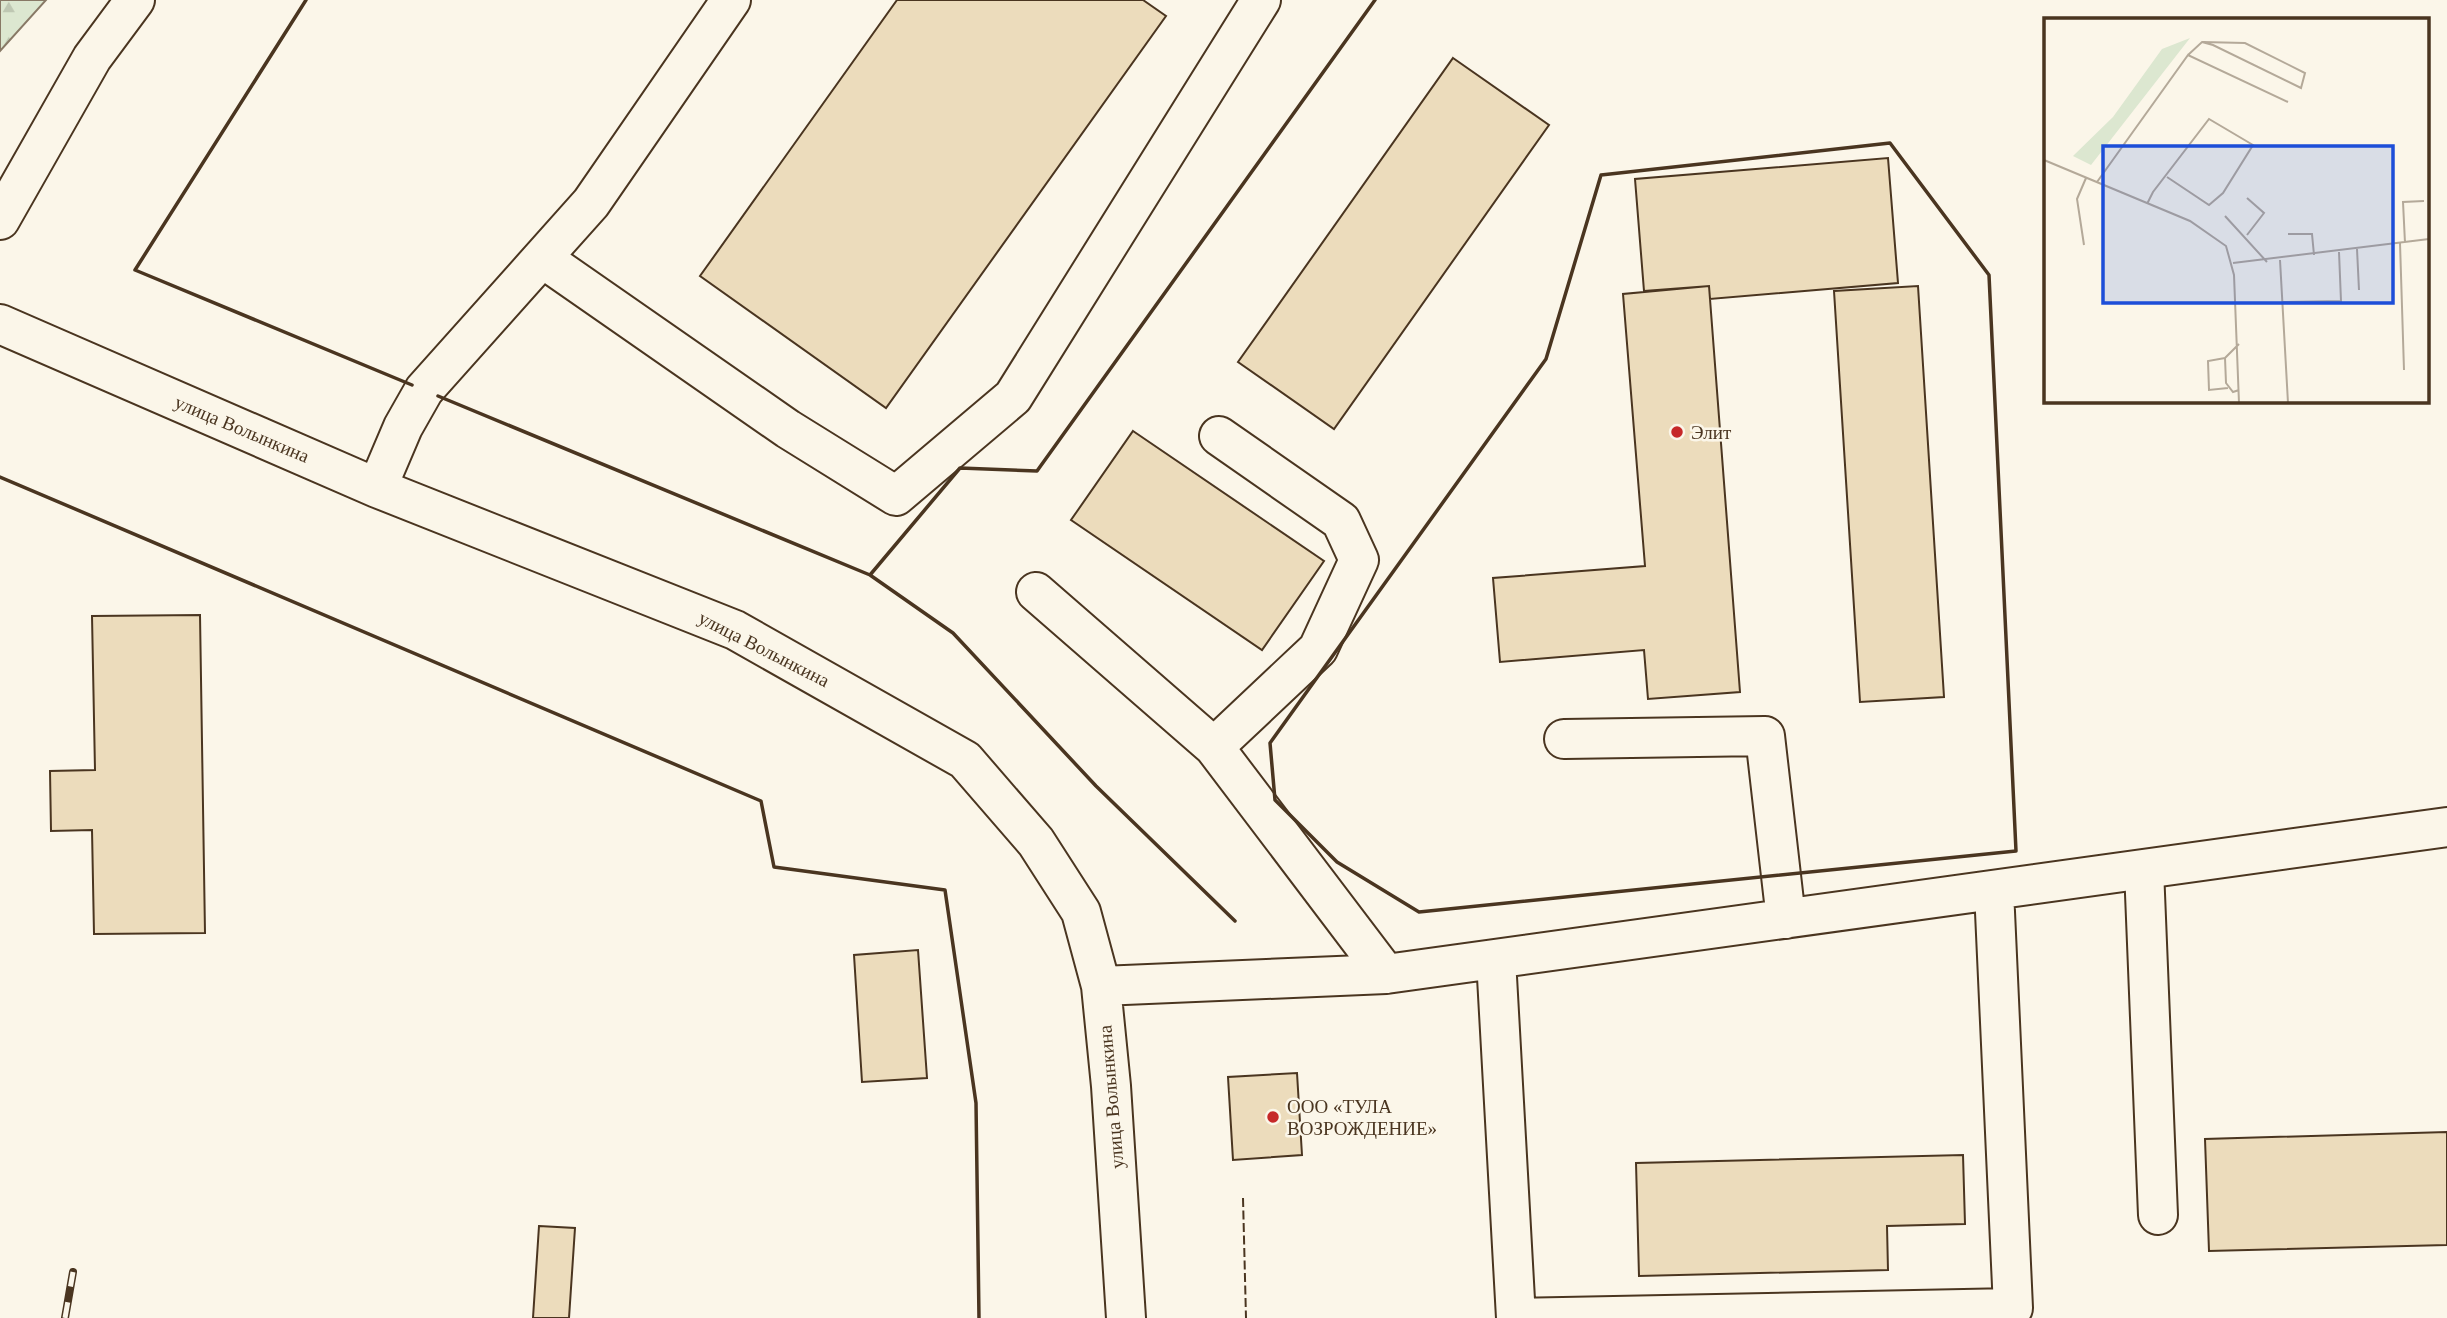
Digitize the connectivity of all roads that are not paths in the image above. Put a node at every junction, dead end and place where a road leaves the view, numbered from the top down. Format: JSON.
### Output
{"nodes":[{"id":1,"x":135,"y":0,"type":"edge"},
{"id":2,"x":732,"y":0,"type":"edge"},
{"id":3,"x":1261,"y":0,"type":"edge"},
{"id":4,"x":0,"y":220,"type":"edge"},
{"id":5,"x":542,"y":258,"type":"junction"},
{"id":6,"x":0,"y":324,"type":"edge"},
{"id":7,"x":1219,"y":436,"type":"dead end"},
{"id":8,"x":377,"y":488,"type":"junction"},
{"id":9,"x":1036,"y":592,"type":"dead end"},
{"id":10,"x":1563,"y":738,"type":"dead end"},
{"id":11,"x":1214,"y":747,"type":"junction"},
{"id":12,"x":2447,"y":827,"type":"edge"},
{"id":13,"x":2144,"y":869,"type":"junction"},
{"id":14,"x":1994,"y":890,"type":"junction"},
{"id":15,"x":1786,"y":919,"type":"junction"},
{"id":16,"x":1496,"y":959,"type":"junction"},
{"id":17,"x":1386,"y":974,"type":"junction"},
{"id":18,"x":1101,"y":986,"type":"junction"},
{"id":19,"x":2158,"y":1215,"type":"dead end"},
{"id":20,"x":1126,"y":1318,"type":"edge"}],
"edges":[{"from":1,"to":4,"type":"street"},
{"from":2,"to":5,"type":"street"},
{"from":3,"to":5,"type":"street"},
{"from":5,"to":8,"type":"street"},
{"from":6,"to":8,"type":"street","name":"улица Волынкина"},
{"from":7,"to":11,"type":"street"},
{"from":8,"to":18,"type":"street","name":"улица Волынкина"},
{"from":9,"to":11,"type":"street"},
{"from":10,"to":15,"type":"street"},
{"from":11,"to":17,"type":"street"},
{"from":12,"to":13,"type":"street"},
{"from":13,"to":14,"type":"street"},
{"from":13,"to":19,"type":"street"},
{"from":14,"to":15,"type":"street"},
{"from":14,"to":16,"type":"street"},
{"from":15,"to":16,"type":"street"},
{"from":16,"to":17,"type":"street"},
{"from":17,"to":18,"type":"street"},
{"from":18,"to":20,"type":"street","name":"улица Волынкина"}]}
